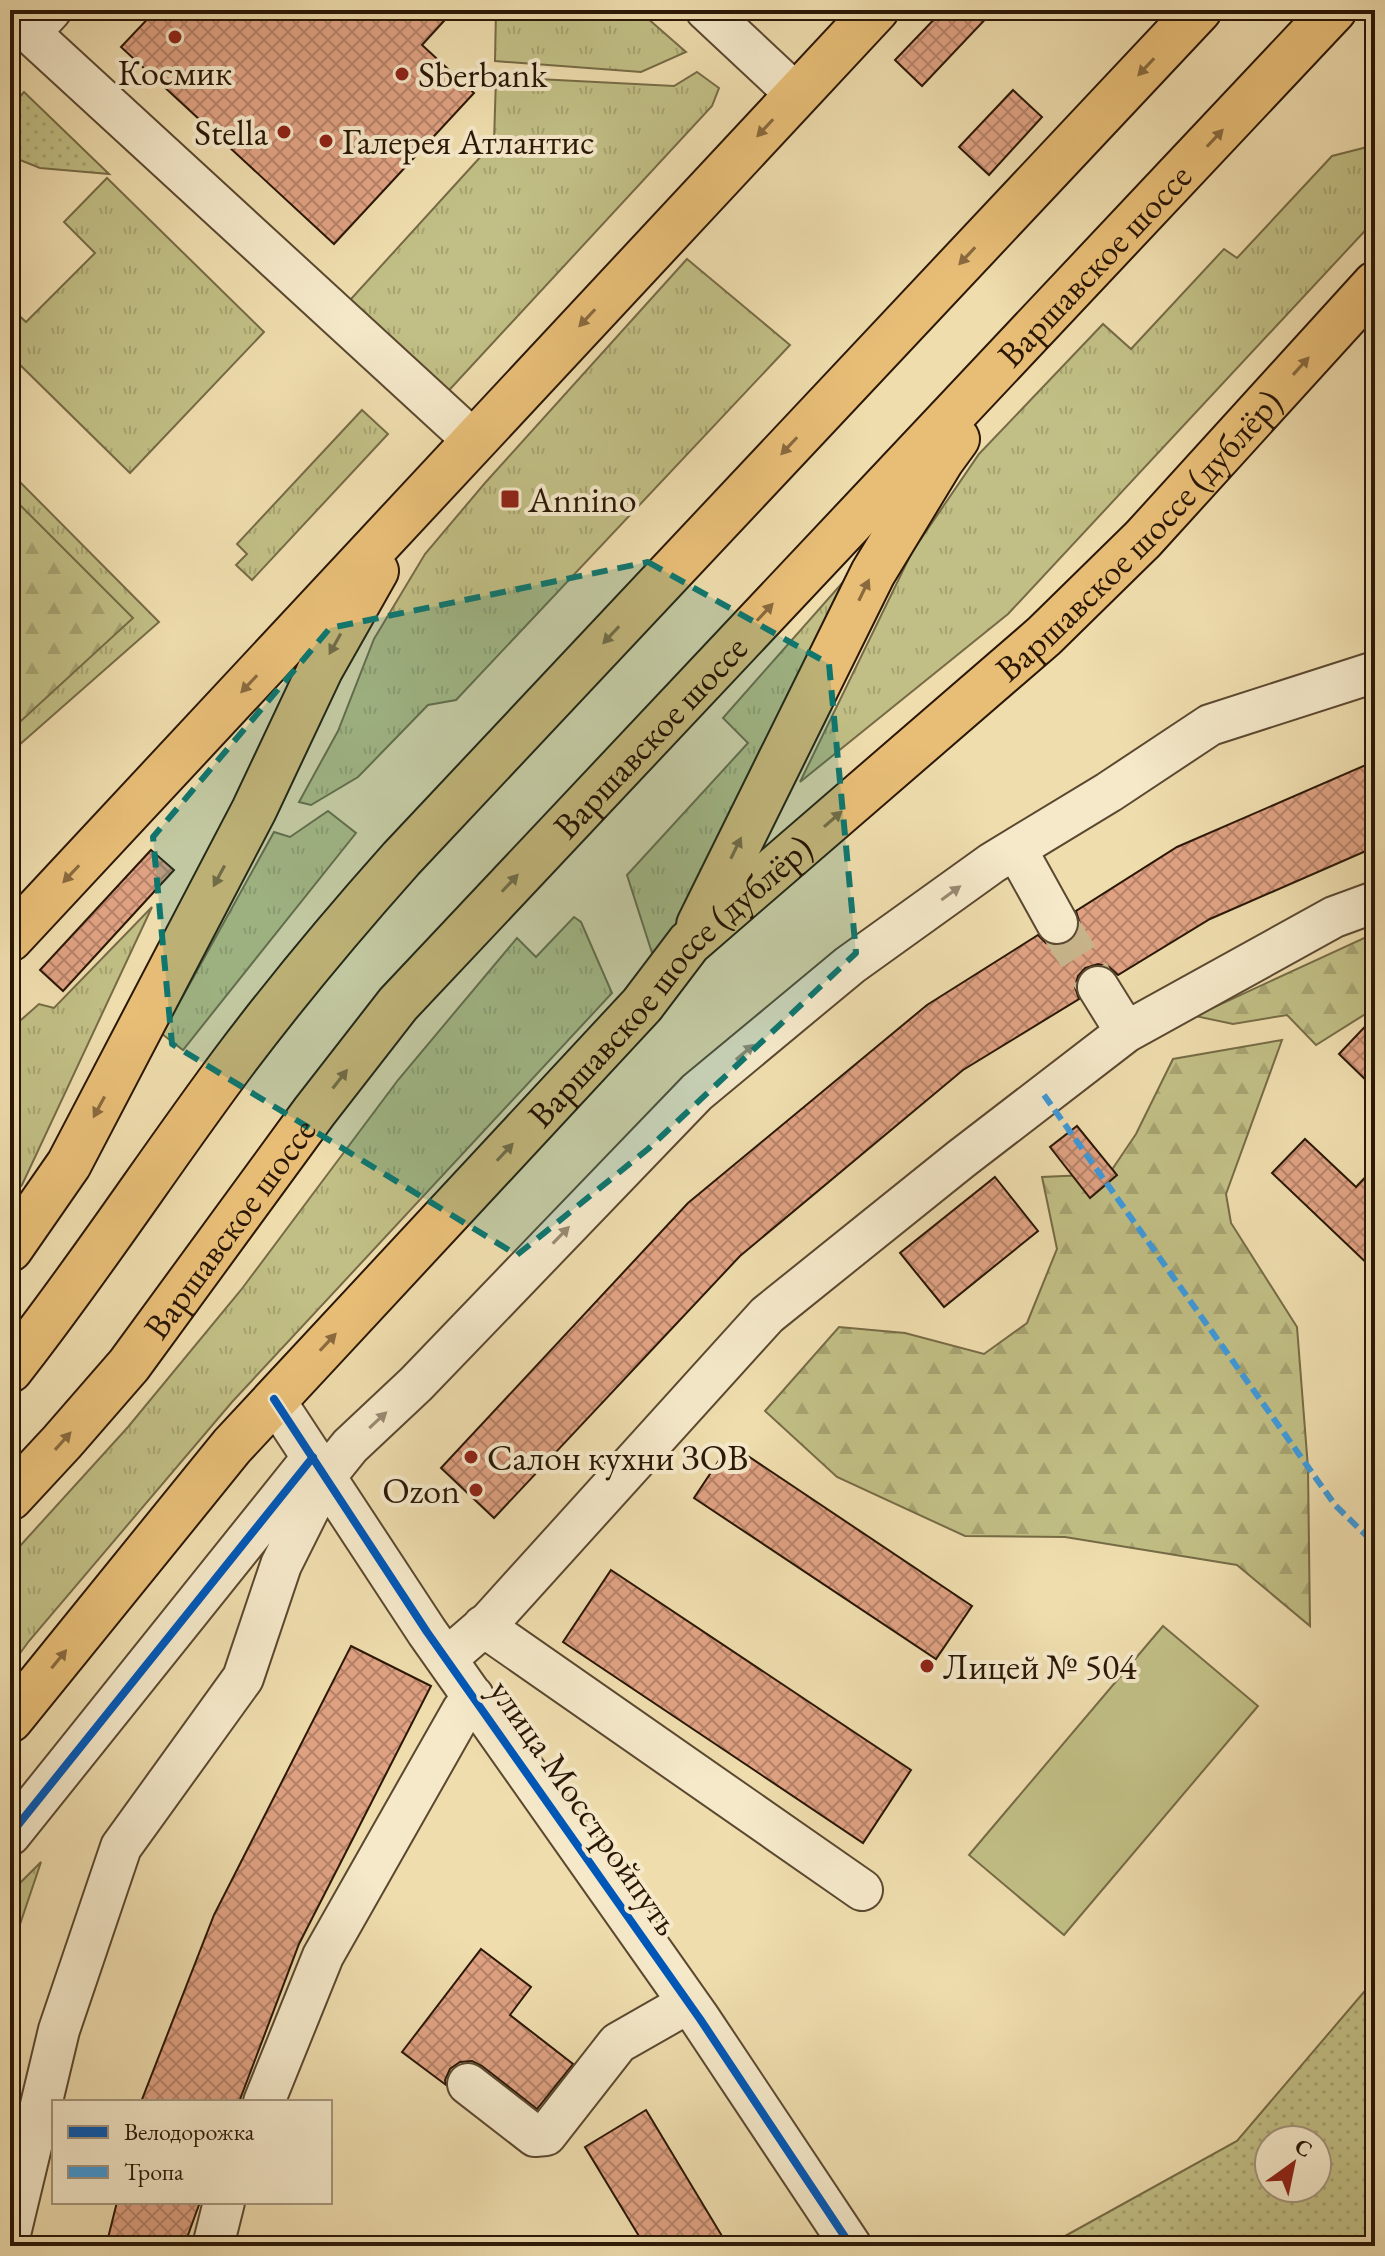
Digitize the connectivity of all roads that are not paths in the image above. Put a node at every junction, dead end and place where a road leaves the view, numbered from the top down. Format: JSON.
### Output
{"nodes":[{"id":1,"x":706,"y":10,"type":"edge"},
{"id":2,"x":876,"y":10,"type":"edge"},
{"id":3,"x":1199,"y":10,"type":"edge"},
{"id":4,"x":1334,"y":10,"type":"edge"},
{"id":5,"x":48,"y":11,"type":"edge"},
{"id":6,"x":797,"y":95,"type":"junction"},
{"id":7,"x":1375,"y":284,"type":"edge"},
{"id":8,"x":1064,"y":296,"type":"junction"},
{"id":9,"x":473,"y":440,"type":"junction"},
{"id":10,"x":415,"y":503,"type":"junction"},
{"id":11,"x":1375,"y":672,"type":"edge"},
{"id":12,"x":1016,"y":849,"type":"junction"},
{"id":13,"x":1375,"y":902,"type":"edge"},
{"id":14,"x":1057,"y":923,"type":"tunnel mouth"},
{"id":15,"x":10,"y":939,"type":"edge"},
{"id":16,"x":689,"y":943,"type":"junction"},
{"id":17,"x":1098,"y":987,"type":"tunnel mouth"},
{"id":18,"x":1126,"y":1032,"type":"junction"},
{"id":19,"x":10,"y":1249,"type":"edge"},
{"id":20,"x":10,"y":1370,"type":"edge"},
{"id":21,"x":274,"y":1399,"type":"junction"},
{"id":22,"x":319,"y":1467,"type":"junction"},
{"id":23,"x":10,"y":1498,"type":"edge"},
{"id":24,"x":483,"y":1626,"type":"junction"},
{"id":25,"x":446,"y":1659,"type":"junction"},
{"id":26,"x":473,"y":1696,"type":"junction"},
{"id":27,"x":10,"y":1720,"type":"edge"},
{"id":28,"x":10,"y":1835,"type":"edge"},
{"id":29,"x":862,"y":1890,"type":"dead end"},
{"id":30,"x":688,"y":2003,"type":"junction"},
{"id":31,"x":468,"y":2084,"type":"dead end"},
{"id":32,"x":265,"y":2100,"type":"edge"},
{"id":33,"x":224,"y":2204,"type":"edge"},
{"id":34,"x":10,"y":2234,"type":"edge"},
{"id":35,"x":213,"y":2246,"type":"edge"},
{"id":36,"x":851,"y":2246,"type":"edge"}],
"edges":[{"from":1,"to":6,"type":"street"},
{"from":2,"to":6,"type":"main road"},
{"from":3,"to":20,"type":"main road","one_way":true},
{"from":8,"to":4,"type":"main road","name":"Варшавское шоссе","one_way":true},
{"from":5,"to":9,"type":"street"},
{"from":6,"to":9,"type":"main road","one_way":true},
{"from":16,"to":7,"type":"main road","name":"Варшавское шоссе (дублёр)","one_way":true},
{"from":16,"to":8,"type":"main road","one_way":true},
{"from":23,"to":8,"type":"main road","name":"Варшавское шоссе","one_way":true},
{"from":9,"to":10,"type":"main road"},
{"from":10,"to":15,"type":"main road","one_way":true},
{"from":10,"to":19,"type":"main road","one_way":true},
{"from":11,"to":12,"type":"street"},
{"from":12,"to":14,"type":"street"},
{"from":22,"to":12,"type":"street","one_way":true},
{"from":13,"to":18,"type":"street"},
{"from":21,"to":16,"type":"main road","name":"Варшавское шоссе (дублёр)","one_way":true},
{"from":17,"to":18,"type":"street"},
{"from":18,"to":24,"type":"street"},
{"from":21,"to":22,"type":"street","name":"улица Мосстройпуть"},
{"from":27,"to":21,"type":"main road","name":"Варшавское шоссе (дублёр)","one_way":true},
{"from":22,"to":25,"type":"street","name":"улица Мосстройпуть"},
{"from":22,"to":28,"type":"street"},
{"from":22,"to":34,"type":"street"},
{"from":24,"to":25,"type":"street"},
{"from":24,"to":29,"type":"street"},
{"from":25,"to":26,"type":"street","name":"улица Мосстройпуть"},
{"from":26,"to":30,"type":"street","name":"улица Мосстройпуть"},
{"from":26,"to":32,"type":"street"},
{"from":30,"to":31,"type":"street"},
{"from":30,"to":36,"type":"street","name":"улица Мосстройпуть"},
{"from":33,"to":35,"type":"street"}]}
